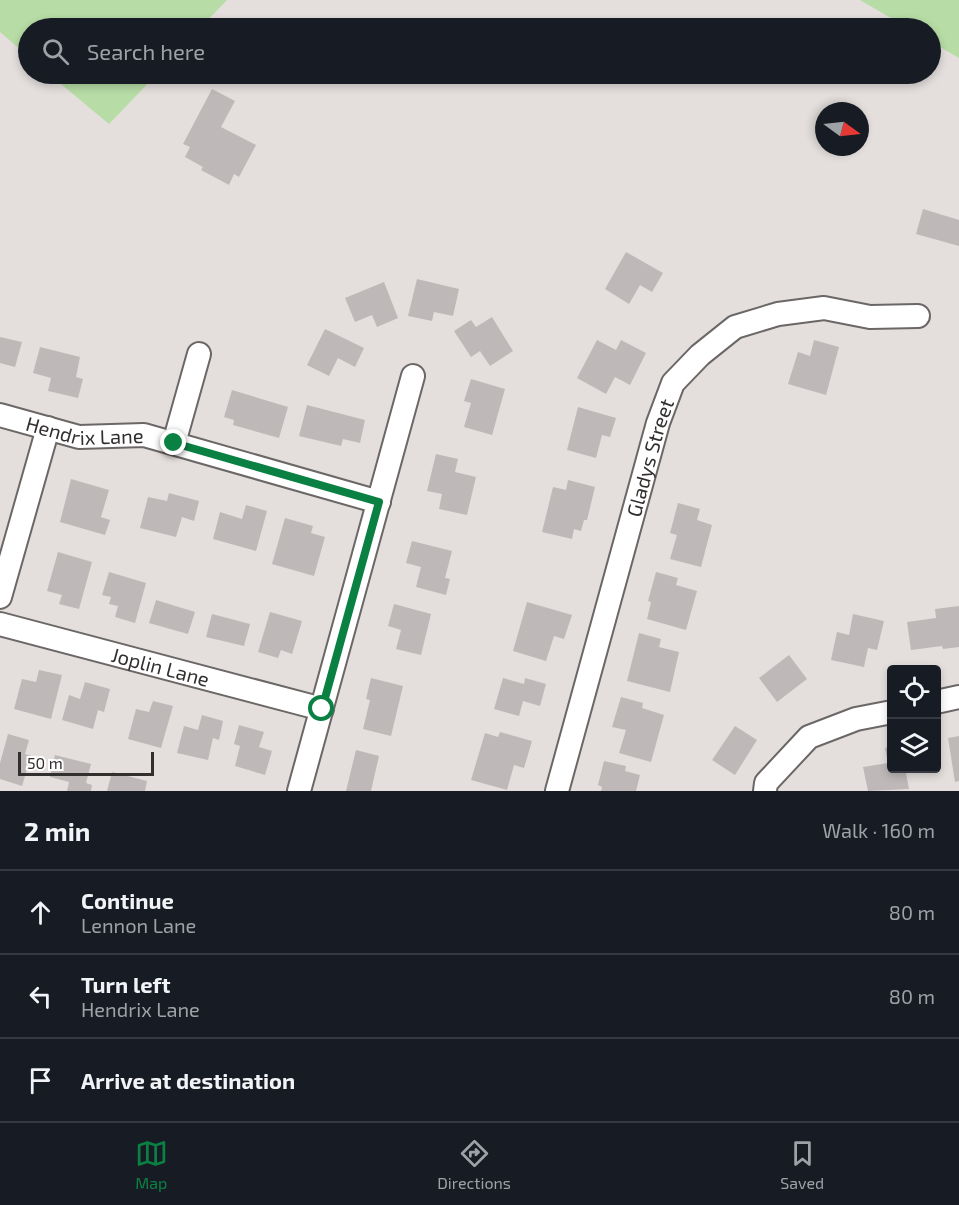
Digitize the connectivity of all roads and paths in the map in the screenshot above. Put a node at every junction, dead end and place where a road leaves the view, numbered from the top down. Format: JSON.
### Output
{"nodes":[{"id":1,"x":918,"y":316,"type":"dead end"},
{"id":2,"x":199,"y":354,"type":"dead end"},
{"id":3,"x":413,"y":376,"type":"dead end"},
{"id":4,"x":0,"y":415,"type":"edge"},
{"id":5,"x":48,"y":428,"type":"junction"},
{"id":6,"x":174,"y":443,"type":"junction"},
{"id":7,"x":379,"y":502,"type":"junction"},
{"id":8,"x":0,"y":597,"type":"edge"},
{"id":9,"x":0,"y":624,"type":"edge"},
{"id":10,"x":959,"y":698,"type":"edge"},
{"id":11,"x":941,"y":701,"type":"edge"},
{"id":12,"x":322,"y":709,"type":"junction"},
{"id":13,"x":887,"y":713,"type":"edge"},
{"id":14,"x":299,"y":791,"type":"edge"},
{"id":15,"x":557,"y":791,"type":"edge"},
{"id":16,"x":765,"y":791,"type":"edge"}],
"edges":[{"from":1,"to":15,"type":"street","name":"Gladys Street"},
{"from":2,"to":6,"type":"street"},
{"from":3,"to":7,"type":"street"},
{"from":4,"to":5,"type":"street","name":"Hendrix Lane"},
{"from":5,"to":6,"type":"street","name":"Hendrix Lane"},
{"from":5,"to":8,"type":"street"},
{"from":6,"to":7,"type":"street","name":"Hendrix Lane"},
{"from":7,"to":12,"type":"street"},
{"from":9,"to":12,"type":"street","name":"Joplin Lane"},
{"from":10,"to":11,"type":"street"},
{"from":12,"to":14,"type":"street"},
{"from":13,"to":16,"type":"street"}]}
